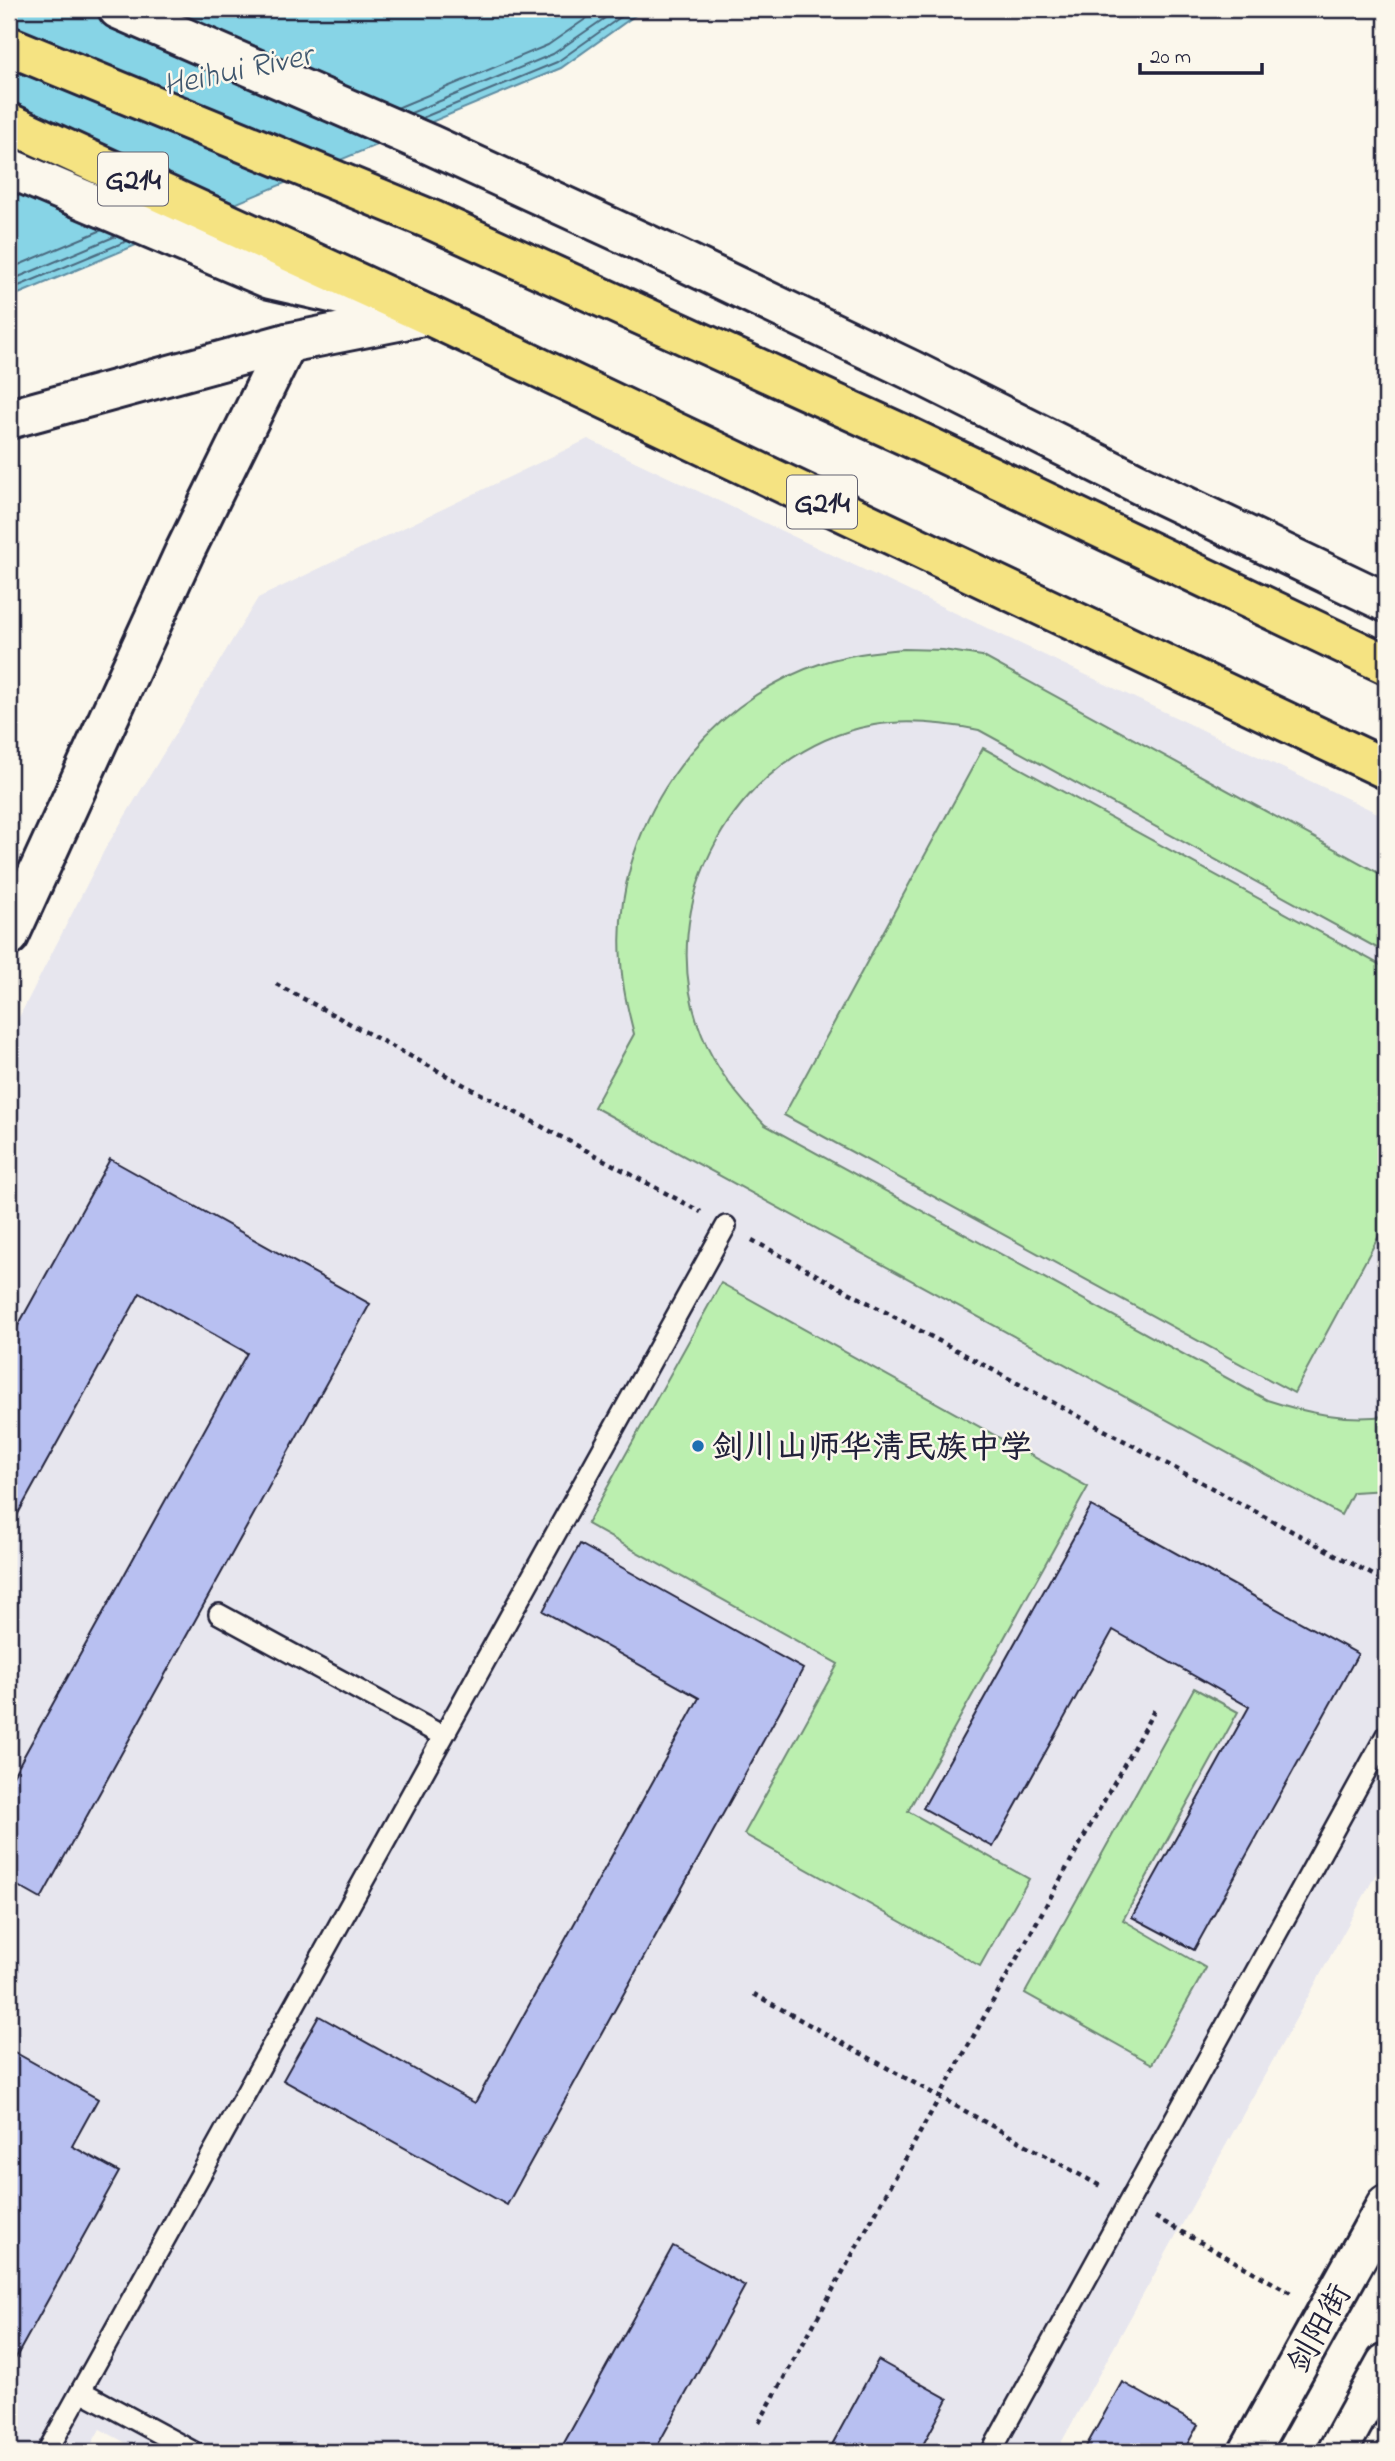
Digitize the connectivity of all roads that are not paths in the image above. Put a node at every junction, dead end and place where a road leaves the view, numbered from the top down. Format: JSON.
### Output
{"nodes":[{"id":1,"x":118,"y":9,"type":"edge"},
{"id":2,"x":9,"y":46,"type":"edge"},
{"id":3,"x":9,"y":123,"type":"edge"},
{"id":4,"x":9,"y":168,"type":"edge"},
{"id":5,"x":428,"y":316,"type":"junction"},
{"id":6,"x":287,"y":343,"type":"junction"},
{"id":7,"x":9,"y":419,"type":"edge"},
{"id":8,"x":1386,"y":602,"type":"edge"},
{"id":9,"x":1386,"y":664,"type":"edge"},
{"id":10,"x":1386,"y":769,"type":"edge"},
{"id":11,"x":9,"y":936,"type":"edge"},
{"id":12,"x":726,"y":1226,"type":"road end"},
{"id":13,"x":219,"y":1614,"type":"dead end"},
{"id":14,"x":1386,"y":1735,"type":"edge"},
{"id":15,"x":443,"y":1736,"type":"junction"},
{"id":16,"x":1386,"y":2205,"type":"edge"},
{"id":17,"x":1386,"y":2363,"type":"edge"},
{"id":18,"x":81,"y":2391,"type":"junction"},
{"id":19,"x":1347,"y":2449,"type":"edge"},
{"id":20,"x":47,"y":2452,"type":"edge"},
{"id":21,"x":194,"y":2452,"type":"edge"},
{"id":22,"x":992,"y":2452,"type":"edge"},
{"id":23,"x":1249,"y":2452,"type":"edge"}],
"edges":[{"from":1,"to":8,"type":"street"},
{"from":2,"to":9,"type":"highway","number":"G214"},
{"from":3,"to":5,"type":"highway","number":"G214"},
{"from":4,"to":5,"type":"street"},
{"from":5,"to":6,"type":"street"},
{"from":5,"to":10,"type":"highway","number":"G214"},
{"from":6,"to":7,"type":"street"},
{"from":6,"to":11,"type":"street"},
{"from":12,"to":15,"type":"lane"},
{"from":13,"to":15,"type":"lane"},
{"from":14,"to":22,"type":"lane"},
{"from":15,"to":18,"type":"lane"},
{"from":16,"to":23,"type":"street","name":"剑阳街"},
{"from":17,"to":19,"type":"street"},
{"from":18,"to":20,"type":"lane"},
{"from":18,"to":21,"type":"lane"}]}
